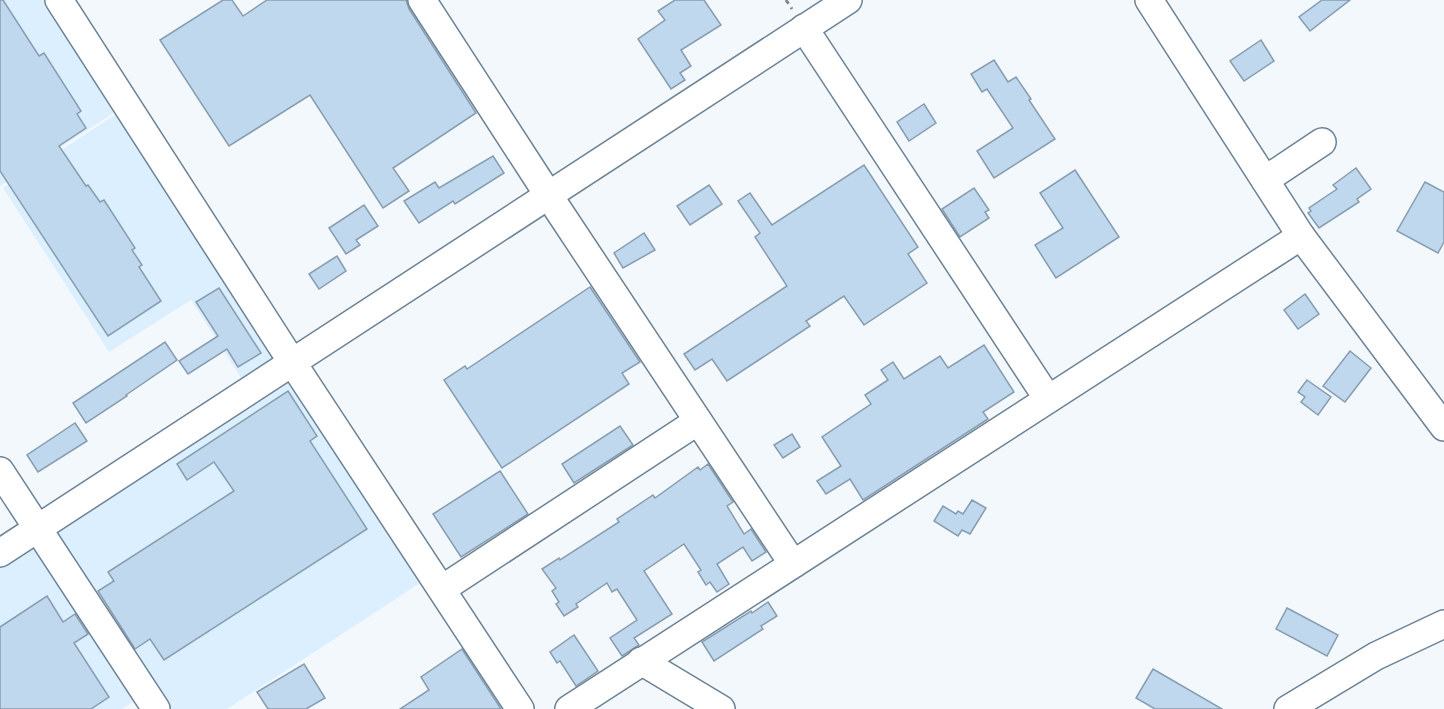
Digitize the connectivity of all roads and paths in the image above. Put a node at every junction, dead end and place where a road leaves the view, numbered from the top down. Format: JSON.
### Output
{"nodes":[{"id":1,"x":59,"y":0,"type":"edge"},
{"id":2,"x":422,"y":0,"type":"edge"},
{"id":3,"x":848,"y":0,"type":"edge"},
{"id":4,"x":1160,"y":4,"type":"edge"},
{"id":5,"x":804,"y":28,"type":"junction"},
{"id":6,"x":1322,"y":142,"type":"dead end"},
{"id":7,"x":1265,"y":180,"type":"junction"},
{"id":8,"x":549,"y":196,"type":"junction"},
{"id":9,"x":1301,"y":236,"type":"junction"},
{"id":10,"x":292,"y":362,"type":"junction"},
{"id":11,"x":1048,"y":399,"type":"junction"},
{"id":12,"x":698,"y":421,"type":"junction"},
{"id":13,"x":1444,"y":427,"type":"edge"},
{"id":14,"x":0,"y":471,"type":"edge"},
{"id":15,"x":37,"y":529,"type":"junction"},
{"id":16,"x":0,"y":552,"type":"edge"},
{"id":17,"x":793,"y":564,"type":"junction"},
{"id":18,"x":442,"y":588,"type":"junction"},
{"id":19,"x":1444,"y":624,"type":"edge"},
{"id":20,"x":641,"y":661,"type":"junction"},
{"id":21,"x":156,"y":709,"type":"edge"},
{"id":22,"x":520,"y":709,"type":"edge"},
{"id":23,"x":568,"y":709,"type":"edge"},
{"id":24,"x":721,"y":709,"type":"edge"},
{"id":25,"x":1288,"y":709,"type":"edge"}],
"edges":[{"from":1,"to":10,"type":"street"},
{"from":2,"to":8,"type":"street"},
{"from":3,"to":5,"type":"street"},
{"from":4,"to":7,"type":"street"},
{"from":5,"to":8,"type":"street"},
{"from":5,"to":11,"type":"street"},
{"from":6,"to":7,"type":"street"},
{"from":7,"to":9,"type":"street"},
{"from":8,"to":10,"type":"street"},
{"from":8,"to":12,"type":"street"},
{"from":9,"to":11,"type":"street"},
{"from":9,"to":13,"type":"street"},
{"from":10,"to":15,"type":"street"},
{"from":10,"to":18,"type":"street"},
{"from":11,"to":17,"type":"street"},
{"from":12,"to":17,"type":"street"},
{"from":12,"to":18,"type":"street"},
{"from":14,"to":15,"type":"street"},
{"from":15,"to":16,"type":"street"},
{"from":15,"to":21,"type":"street"},
{"from":17,"to":20,"type":"street"},
{"from":18,"to":22,"type":"street"},
{"from":19,"to":25,"type":"street"},
{"from":20,"to":23,"type":"street"},
{"from":20,"to":24,"type":"street"}]}
